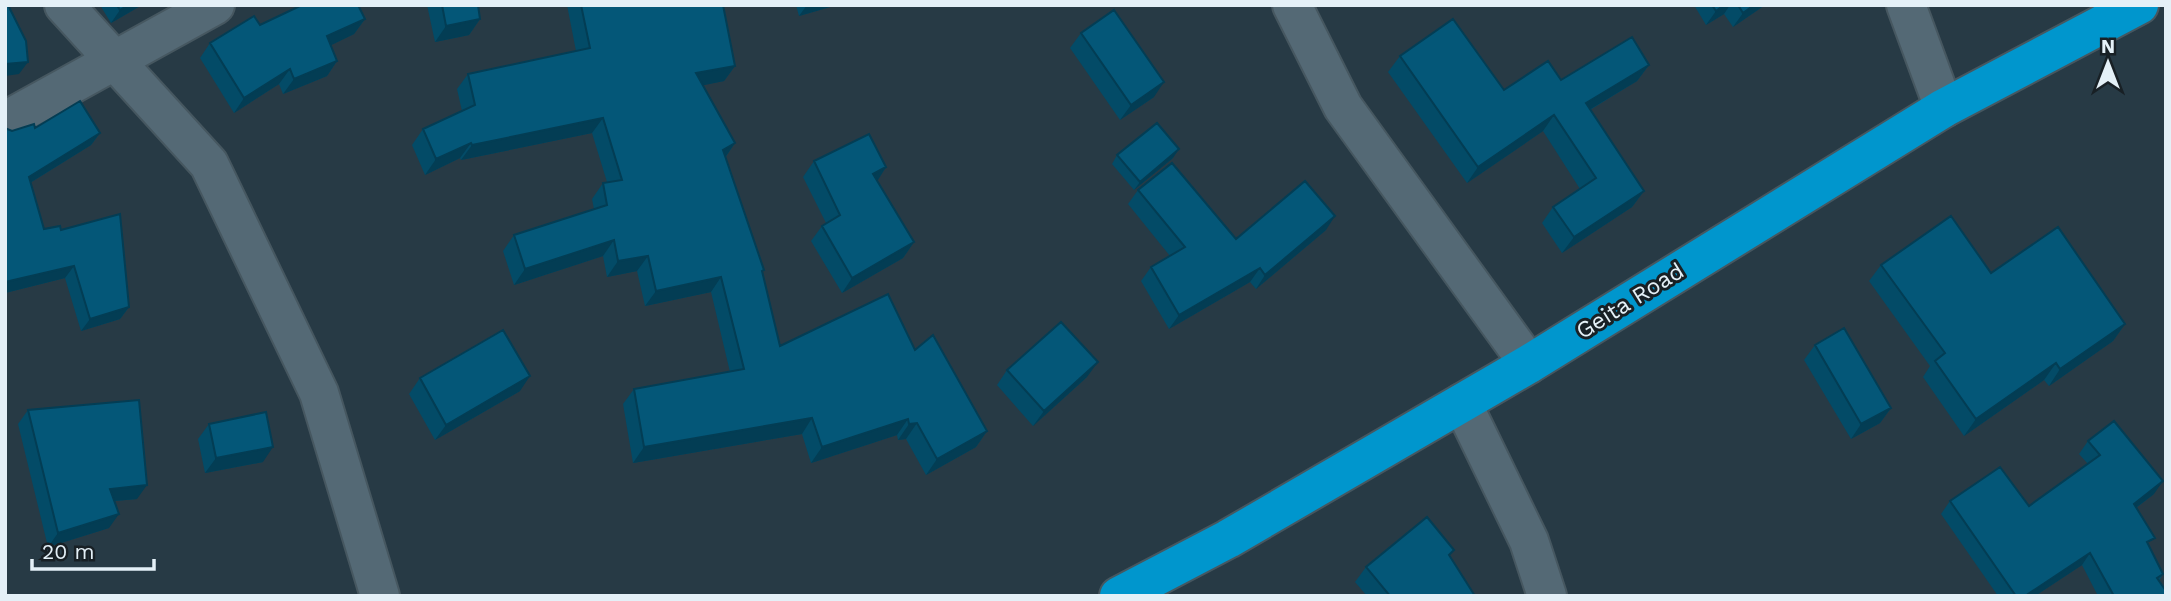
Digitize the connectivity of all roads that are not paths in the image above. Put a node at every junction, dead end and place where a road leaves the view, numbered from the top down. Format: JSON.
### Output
{"nodes":[{"id":1,"x":64,"y":5,"type":"edge"},
{"id":2,"x":215,"y":5,"type":"edge"},
{"id":3,"x":1292,"y":5,"type":"edge"},
{"id":4,"x":1906,"y":5,"type":"edge"},
{"id":5,"x":2139,"y":5,"type":"edge"},
{"id":6,"x":115,"y":62,"type":"junction"},
{"id":7,"x":1944,"y":108,"type":"junction"},
{"id":8,"x":5,"y":121,"type":"edge"},
{"id":9,"x":1529,"y":364,"type":"junction"},
{"id":10,"x":1462,"y":403,"type":"junction"},
{"id":11,"x":380,"y":596,"type":"edge"},
{"id":12,"x":1119,"y":596,"type":"edge"},
{"id":13,"x":1547,"y":596,"type":"edge"}],
"edges":[{"from":1,"to":6,"type":"street"},
{"from":2,"to":6,"type":"street"},
{"from":3,"to":9,"type":"street"},
{"from":4,"to":7,"type":"street"},
{"from":5,"to":7,"type":"highway","name":"Geita Road"},
{"from":6,"to":8,"type":"street"},
{"from":6,"to":11,"type":"street"},
{"from":7,"to":9,"type":"highway","name":"Geita Road"},
{"from":9,"to":10,"type":"highway","name":"Geita Road"},
{"from":10,"to":12,"type":"highway","name":"Geita Road"},
{"from":10,"to":13,"type":"street"}]}
